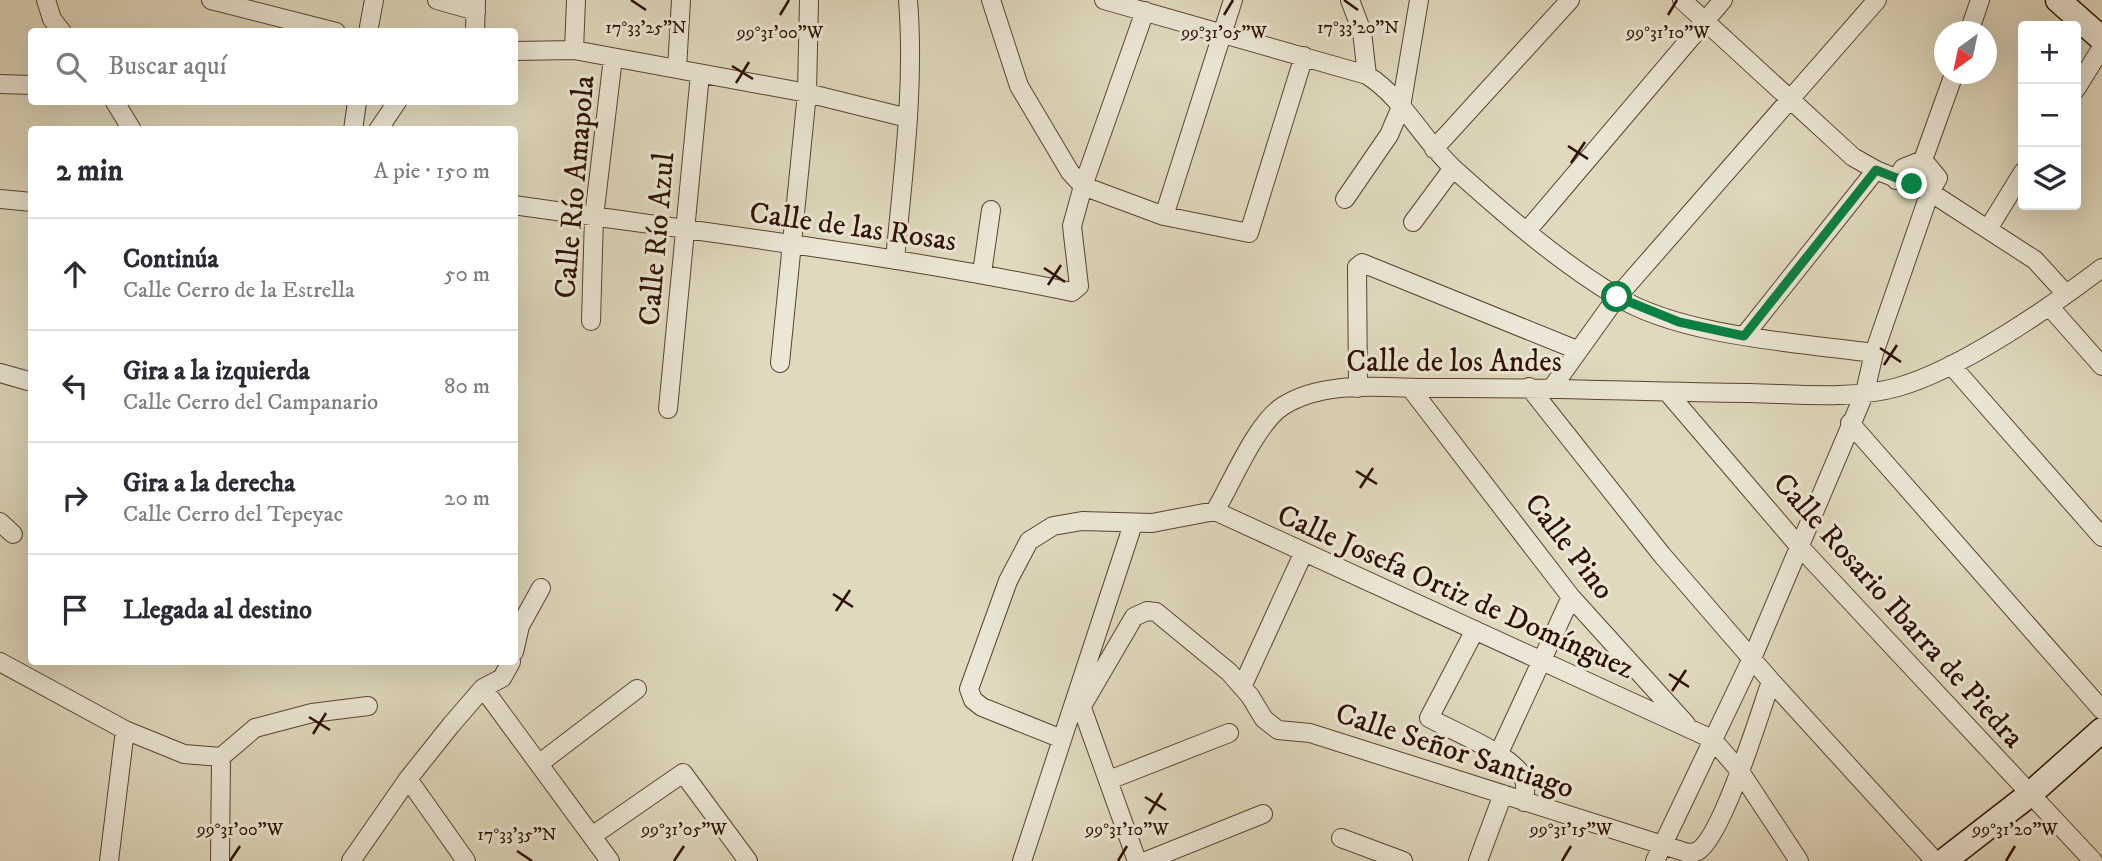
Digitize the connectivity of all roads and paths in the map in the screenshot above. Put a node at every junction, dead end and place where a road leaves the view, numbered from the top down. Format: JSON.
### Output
{"nodes":[{"id":1,"x":46,"y":0,"type":"edge"},
{"id":2,"x":211,"y":0,"type":"edge"},
{"id":3,"x":374,"y":0,"type":"edge"},
{"id":4,"x":437,"y":0,"type":"edge"},
{"id":5,"x":576,"y":0,"type":"edge"},
{"id":6,"x":681,"y":0,"type":"edge"},
{"id":7,"x":809,"y":0,"type":"edge"},
{"id":8,"x":908,"y":0,"type":"edge"},
{"id":9,"x":990,"y":0,"type":"edge"},
{"id":10,"x":1104,"y":0,"type":"edge"},
{"id":11,"x":1233,"y":0,"type":"edge"},
{"id":12,"x":1350,"y":0,"type":"edge"},
{"id":13,"x":1419,"y":0,"type":"edge"},
{"id":14,"x":1570,"y":0,"type":"edge"},
{"id":15,"x":1682,"y":0,"type":"edge"},
{"id":16,"x":1723,"y":0,"type":"edge"},
{"id":17,"x":1877,"y":0,"type":"edge"},
{"id":18,"x":1980,"y":0,"type":"edge"},
{"id":19,"x":2058,"y":0,"type":"edge"},
{"id":20,"x":476,"y":6,"type":"edge"},
{"id":21,"x":1166,"y":8,"type":"edge"},
{"id":22,"x":1145,"y":11,"type":"junction"},
{"id":23,"x":1706,"y":21,"type":"junction"},
{"id":24,"x":1973,"y":21,"type":"edge"},
{"id":25,"x":59,"y":28,"type":"edge"},
{"id":26,"x":321,"y":28,"type":"edge"},
{"id":27,"x":369,"y":28,"type":"edge"},
{"id":28,"x":475,"y":28,"type":"edge"},
{"id":29,"x":1223,"y":32,"type":"junction"},
{"id":30,"x":2102,"y":40,"type":"edge"},
{"id":31,"x":2102,"y":47,"type":"edge"},
{"id":32,"x":518,"y":51,"type":"edge"},
{"id":33,"x":574,"y":51,"type":"junction"},
{"id":34,"x":1304,"y":56,"type":"junction"},
{"id":35,"x":613,"y":58,"type":"junction"},
{"id":36,"x":677,"y":69,"type":"junction"},
{"id":37,"x":700,"y":74,"type":"junction"},
{"id":38,"x":1367,"y":75,"type":"junction"},
{"id":39,"x":0,"y":83,"type":"edge"},
{"id":40,"x":1950,"y":84,"type":"edge"},
{"id":41,"x":2079,"y":84,"type":"edge"},
{"id":42,"x":28,"y":85,"type":"edge"},
{"id":43,"x":807,"y":93,"type":"junction"},
{"id":44,"x":1793,"y":100,"type":"junction"},
{"id":45,"x":117,"y":105,"type":"edge"},
{"id":46,"x":357,"y":105,"type":"edge"},
{"id":47,"x":395,"y":105,"type":"edge"},
{"id":48,"x":1401,"y":107,"type":"junction"},
{"id":49,"x":908,"y":118,"type":"junction"},
{"id":50,"x":130,"y":126,"type":"edge"},
{"id":51,"x":354,"y":126,"type":"edge"},
{"id":52,"x":382,"y":126,"type":"edge"},
{"id":53,"x":1434,"y":149,"type":"junction"},
{"id":54,"x":1923,"y":160,"type":"junction"},
{"id":55,"x":1453,"y":167,"type":"junction"},
{"id":56,"x":1876,"y":170,"type":"junction"},
{"id":57,"x":1896,"y":180,"type":"junction"},
{"id":58,"x":2018,"y":180,"type":"edge"},
{"id":59,"x":1083,"y":186,"type":"junction"},
{"id":60,"x":1930,"y":192,"type":"junction"},
{"id":61,"x":0,"y":199,"type":"edge"},
{"id":62,"x":1345,"y":200,"type":"dead end"},
{"id":63,"x":28,"y":202,"type":"edge"},
{"id":64,"x":518,"y":206,"type":"edge"},
{"id":65,"x":991,"y":210,"type":"dead end"},
{"id":66,"x":1164,"y":216,"type":"junction"},
{"id":67,"x":594,"y":217,"type":"junction"},
{"id":68,"x":1413,"y":222,"type":"dead end"},
{"id":69,"x":685,"y":228,"type":"junction"},
{"id":70,"x":1987,"y":229,"type":"junction"},
{"id":71,"x":1527,"y":231,"type":"junction"},
{"id":72,"x":790,"y":245,"type":"junction"},
{"id":73,"x":895,"y":260,"type":"junction"},
{"id":74,"x":2102,"y":268,"type":"edge"},
{"id":75,"x":982,"y":273,"type":"junction"},
{"id":76,"x":2066,"y":294,"type":"junction"},
{"id":77,"x":1617,"y":297,"type":"junction"},
{"id":78,"x":2049,"y":306,"type":"junction"},
{"id":79,"x":591,"y":321,"type":"dead end"},
{"id":80,"x":1744,"y":336,"type":"junction"},
{"id":81,"x":1577,"y":350,"type":"junction"},
{"id":82,"x":1874,"y":353,"type":"junction"},
{"id":83,"x":780,"y":363,"type":"dead end"},
{"id":84,"x":1951,"y":365,"type":"junction"},
{"id":85,"x":2102,"y":366,"type":"edge"},
{"id":86,"x":0,"y":373,"type":"edge"},
{"id":87,"x":28,"y":381,"type":"edge"},
{"id":88,"x":1530,"y":387,"type":"junction"},
{"id":89,"x":1358,"y":388,"type":"junction"},
{"id":90,"x":1411,"y":389,"type":"junction"},
{"id":91,"x":1551,"y":389,"type":"junction"},
{"id":92,"x":1865,"y":392,"type":"junction"},
{"id":93,"x":1668,"y":393,"type":"junction"},
{"id":94,"x":668,"y":409,"type":"dead end"},
{"id":95,"x":1850,"y":423,"type":"junction"},
{"id":96,"x":1215,"y":511,"type":"junction"},
{"id":97,"x":1133,"y":524,"type":"junction"},
{"id":98,"x":2102,"y":537,"type":"edge"},
{"id":99,"x":1798,"y":545,"type":"junction"},
{"id":100,"x":1303,"y":554,"type":"junction"},
{"id":101,"x":541,"y":588,"type":"dead end"},
{"id":102,"x":1571,"y":597,"type":"junction"},
{"id":103,"x":1475,"y":630,"type":"junction"},
{"id":104,"x":518,"y":635,"type":"edge"},
{"id":105,"x":1752,"y":656,"type":"junction"},
{"id":106,"x":1543,"y":659,"type":"junction"},
{"id":107,"x":0,"y":662,"type":"edge"},
{"id":108,"x":509,"y":665,"type":"edge"},
{"id":109,"x":1771,"y":681,"type":"junction"},
{"id":110,"x":1242,"y":687,"type":"junction"},
{"id":111,"x":483,"y":688,"type":"junction"},
{"id":112,"x":637,"y":689,"type":"dead end"},
{"id":113,"x":1079,"y":700,"type":"junction"},
{"id":114,"x":368,"y":706,"type":"dead end"},
{"id":115,"x":2102,"y":709,"type":"edge"},
{"id":116,"x":125,"y":730,"type":"junction"},
{"id":117,"x":2102,"y":730,"type":"edge"},
{"id":118,"x":1692,"y":731,"type":"junction"},
{"id":119,"x":1229,"y":733,"type":"dead end"},
{"id":120,"x":1062,"y":739,"type":"junction"},
{"id":121,"x":1712,"y":739,"type":"junction"},
{"id":122,"x":1498,"y":755,"type":"junction"},
{"id":123,"x":221,"y":757,"type":"junction"},
{"id":124,"x":540,"y":763,"type":"junction"},
{"id":125,"x":1739,"y":770,"type":"junction"},
{"id":126,"x":408,"y":779,"type":"junction"},
{"id":127,"x":1108,"y":780,"type":"junction"},
{"id":128,"x":1503,"y":794,"type":"junction"},
{"id":129,"x":2029,"y":795,"type":"junction"},
{"id":130,"x":1524,"y":802,"type":"junction"},
{"id":131,"x":1262,"y":814,"type":"dead end"},
{"id":132,"x":592,"y":836,"type":"junction"},
{"id":133,"x":1341,"y":838,"type":"dead end"},
{"id":134,"x":1659,"y":854,"type":"edge"},
{"id":135,"x":109,"y":861,"type":"edge"},
{"id":136,"x":220,"y":861,"type":"edge"},
{"id":137,"x":351,"y":861,"type":"edge"},
{"id":138,"x":466,"y":861,"type":"edge"},
{"id":139,"x":610,"y":861,"type":"edge"},
{"id":140,"x":748,"y":861,"type":"edge"},
{"id":141,"x":1022,"y":861,"type":"edge"},
{"id":142,"x":1137,"y":861,"type":"edge"},
{"id":143,"x":1146,"y":861,"type":"edge"},
{"id":144,"x":1403,"y":861,"type":"edge"},
{"id":145,"x":1478,"y":861,"type":"edge"},
{"id":146,"x":1799,"y":861,"type":"edge"},
{"id":147,"x":1935,"y":861,"type":"edge"},
{"id":148,"x":1944,"y":861,"type":"edge"},
{"id":149,"x":2093,"y":861,"type":"edge"}],
"edges":[{"from":1,"to":25,"type":"street"},
{"from":2,"to":26,"type":"street"},
{"from":3,"to":27,"type":"street"},
{"from":4,"to":20,"type":"street"},
{"from":5,"to":33,"type":"street"},
{"from":6,"to":36,"type":"street"},
{"from":7,"to":43,"type":"street"},
{"from":8,"to":49,"type":"street"},
{"from":9,"to":59,"type":"street"},
{"from":10,"to":22,"type":"street"},
{"from":11,"to":29,"type":"street"},
{"from":12,"to":38,"type":"street"},
{"from":13,"to":48,"type":"street"},
{"from":14,"to":53,"type":"street"},
{"from":15,"to":23,"type":"street"},
{"from":16,"to":23,"type":"street"},
{"from":17,"to":44,"type":"street"},
{"from":18,"to":24,"type":"street"},
{"from":19,"to":30,"type":"street"},
{"from":20,"to":28,"type":"street"},
{"from":21,"to":22,"type":"street"},
{"from":21,"to":29,"type":"street"},
{"from":22,"to":59,"type":"street"},
{"from":23,"to":44,"type":"street"},
{"from":23,"to":71,"type":"street"},
{"from":29,"to":34,"type":"street"},
{"from":29,"to":66,"type":"street"},
{"from":31,"to":41,"type":"street"},
{"from":32,"to":33,"type":"street"},
{"from":33,"to":35,"type":"street"},
{"from":34,"to":38,"type":"street"},
{"from":34,"to":66,"type":"street"},
{"from":35,"to":36,"type":"street"},
{"from":35,"to":67,"type":"street","name":"Calle Río Amapola"},
{"from":36,"to":37,"type":"street"},
{"from":37,"to":43,"type":"street"},
{"from":37,"to":69,"type":"street","name":"Calle Río Azul"},
{"from":38,"to":48,"type":"street"},
{"from":39,"to":42,"type":"street"},
{"from":40,"to":54,"type":"street"},
{"from":43,"to":49,"type":"street"},
{"from":43,"to":72,"type":"street"},
{"from":44,"to":56,"type":"street"},
{"from":44,"to":77,"type":"street"},
{"from":45,"to":50,"type":"street"},
{"from":46,"to":51,"type":"street"},
{"from":47,"to":52,"type":"street"},
{"from":48,"to":53,"type":"street"},
{"from":48,"to":62,"type":"street"},
{"from":49,"to":73,"type":"street"},
{"from":53,"to":55,"type":"street"},
{"from":54,"to":57,"type":"street"},
{"from":54,"to":60,"type":"street"},
{"from":55,"to":68,"type":"street"},
{"from":55,"to":71,"type":"street"},
{"from":56,"to":57,"type":"street"},
{"from":56,"to":80,"type":"street"},
{"from":57,"to":60,"type":"street"},
{"from":58,"to":70,"type":"street"},
{"from":59,"to":66,"type":"street"},
{"from":59,"to":75,"type":"street","name":"Calle de las Rosas"},
{"from":60,"to":70,"type":"street"},
{"from":60,"to":82,"type":"street"},
{"from":61,"to":63,"type":"street"},
{"from":64,"to":67,"type":"street","name":"Calle de las Rosas"},
{"from":65,"to":75,"type":"street"},
{"from":67,"to":69,"type":"street","name":"Calle de las Rosas"},
{"from":67,"to":79,"type":"street","name":"Calle Río Amapola"},
{"from":69,"to":72,"type":"street","name":"Calle de las Rosas"},
{"from":69,"to":94,"type":"street","name":"Calle Río Azul"},
{"from":70,"to":76,"type":"street"},
{"from":71,"to":77,"type":"street"},
{"from":72,"to":73,"type":"street","name":"Calle de las Rosas"},
{"from":72,"to":83,"type":"street"},
{"from":73,"to":75,"type":"street","name":"Calle de las Rosas"},
{"from":74,"to":76,"type":"street","name":"Calle de los Andes"},
{"from":76,"to":78,"type":"street","name":"Calle de los Andes"},
{"from":77,"to":80,"type":"street"},
{"from":77,"to":81,"type":"street"},
{"from":78,"to":84,"type":"street","name":"Calle de los Andes"},
{"from":78,"to":85,"type":"street"},
{"from":80,"to":82,"type":"street"},
{"from":81,"to":89,"type":"street"},
{"from":81,"to":91,"type":"street"},
{"from":82,"to":92,"type":"street"},
{"from":84,"to":92,"type":"street","name":"Calle de los Andes"},
{"from":84,"to":98,"type":"street"},
{"from":86,"to":87,"type":"street"},
{"from":88,"to":90,"type":"street","name":"Calle de los Andes"},
{"from":88,"to":91,"type":"street","name":"Calle de los Andes"},
{"from":88,"to":105,"type":"street"},
{"from":89,"to":90,"type":"street","name":"Calle de los Andes"},
{"from":89,"to":96,"type":"street","name":"Calle de los Andes"},
{"from":90,"to":102,"type":"street","name":"Calle Pino"},
{"from":91,"to":93,"type":"street","name":"Calle de los Andes"},
{"from":92,"to":93,"type":"street","name":"Calle de los Andes"},
{"from":92,"to":95,"type":"street"},
{"from":93,"to":99,"type":"street","name":"Calle Rosario Ibarra de Piedra"},
{"from":95,"to":99,"type":"street"},
{"from":95,"to":115,"type":"street"},
{"from":96,"to":97,"type":"street"},
{"from":96,"to":100,"type":"street","name":"Calle Josefa Ortiz de Domínguez"},
{"from":97,"to":113,"type":"street"},
{"from":97,"to":120,"type":"street"},
{"from":99,"to":105,"type":"street"},
{"from":99,"to":129,"type":"street","name":"Calle Rosario Ibarra de Piedra"},
{"from":100,"to":103,"type":"street","name":"Calle Josefa Ortiz de Domínguez"},
{"from":100,"to":110,"type":"street"},
{"from":101,"to":104,"type":"street"},
{"from":102,"to":106,"type":"street"},
{"from":102,"to":118,"type":"street","name":"Calle Pino"},
{"from":103,"to":106,"type":"street","name":"Calle Josefa Ortiz de Domínguez"},
{"from":103,"to":122,"type":"street"},
{"from":105,"to":109,"type":"street"},
{"from":105,"to":121,"type":"street"},
{"from":106,"to":118,"type":"street","name":"Calle Josefa Ortiz de Domínguez"},
{"from":106,"to":122,"type":"street"},
{"from":107,"to":116,"type":"street"},
{"from":108,"to":111,"type":"street"},
{"from":109,"to":125,"type":"street"},
{"from":109,"to":147,"type":"street"},
{"from":110,"to":113,"type":"street","name":"Calle Señor Santiago"},
{"from":110,"to":128,"type":"street","name":"Calle Señor Santiago"},
{"from":111,"to":124,"type":"street"},
{"from":111,"to":126,"type":"street"},
{"from":112,"to":124,"type":"street"},
{"from":113,"to":120,"type":"street"},
{"from":113,"to":127,"type":"street"},
{"from":114,"to":123,"type":"street"},
{"from":116,"to":123,"type":"street"},
{"from":116,"to":135,"type":"street"},
{"from":117,"to":129,"type":"street"},
{"from":118,"to":121,"type":"street","name":"Calle Josefa Ortiz de Domínguez"},
{"from":119,"to":127,"type":"street"},
{"from":120,"to":141,"type":"street"},
{"from":121,"to":125,"type":"street"},
{"from":121,"to":134,"type":"street"},
{"from":122,"to":130,"type":"street"},
{"from":123,"to":136,"type":"street"},
{"from":124,"to":132,"type":"street"},
{"from":125,"to":134,"type":"street","name":"Calle Señor Santiago"},
{"from":125,"to":146,"type":"street"},
{"from":126,"to":137,"type":"street"},
{"from":126,"to":138,"type":"street"},
{"from":127,"to":142,"type":"street"},
{"from":128,"to":130,"type":"street","name":"Calle Señor Santiago"},
{"from":128,"to":145,"type":"street"},
{"from":129,"to":148,"type":"street"},
{"from":129,"to":149,"type":"street","name":"Calle Rosario Ibarra de Piedra"},
{"from":130,"to":134,"type":"street","name":"Calle Señor Santiago"},
{"from":131,"to":143,"type":"street"},
{"from":132,"to":139,"type":"street"},
{"from":132,"to":140,"type":"street"},
{"from":133,"to":144,"type":"street"}]}
